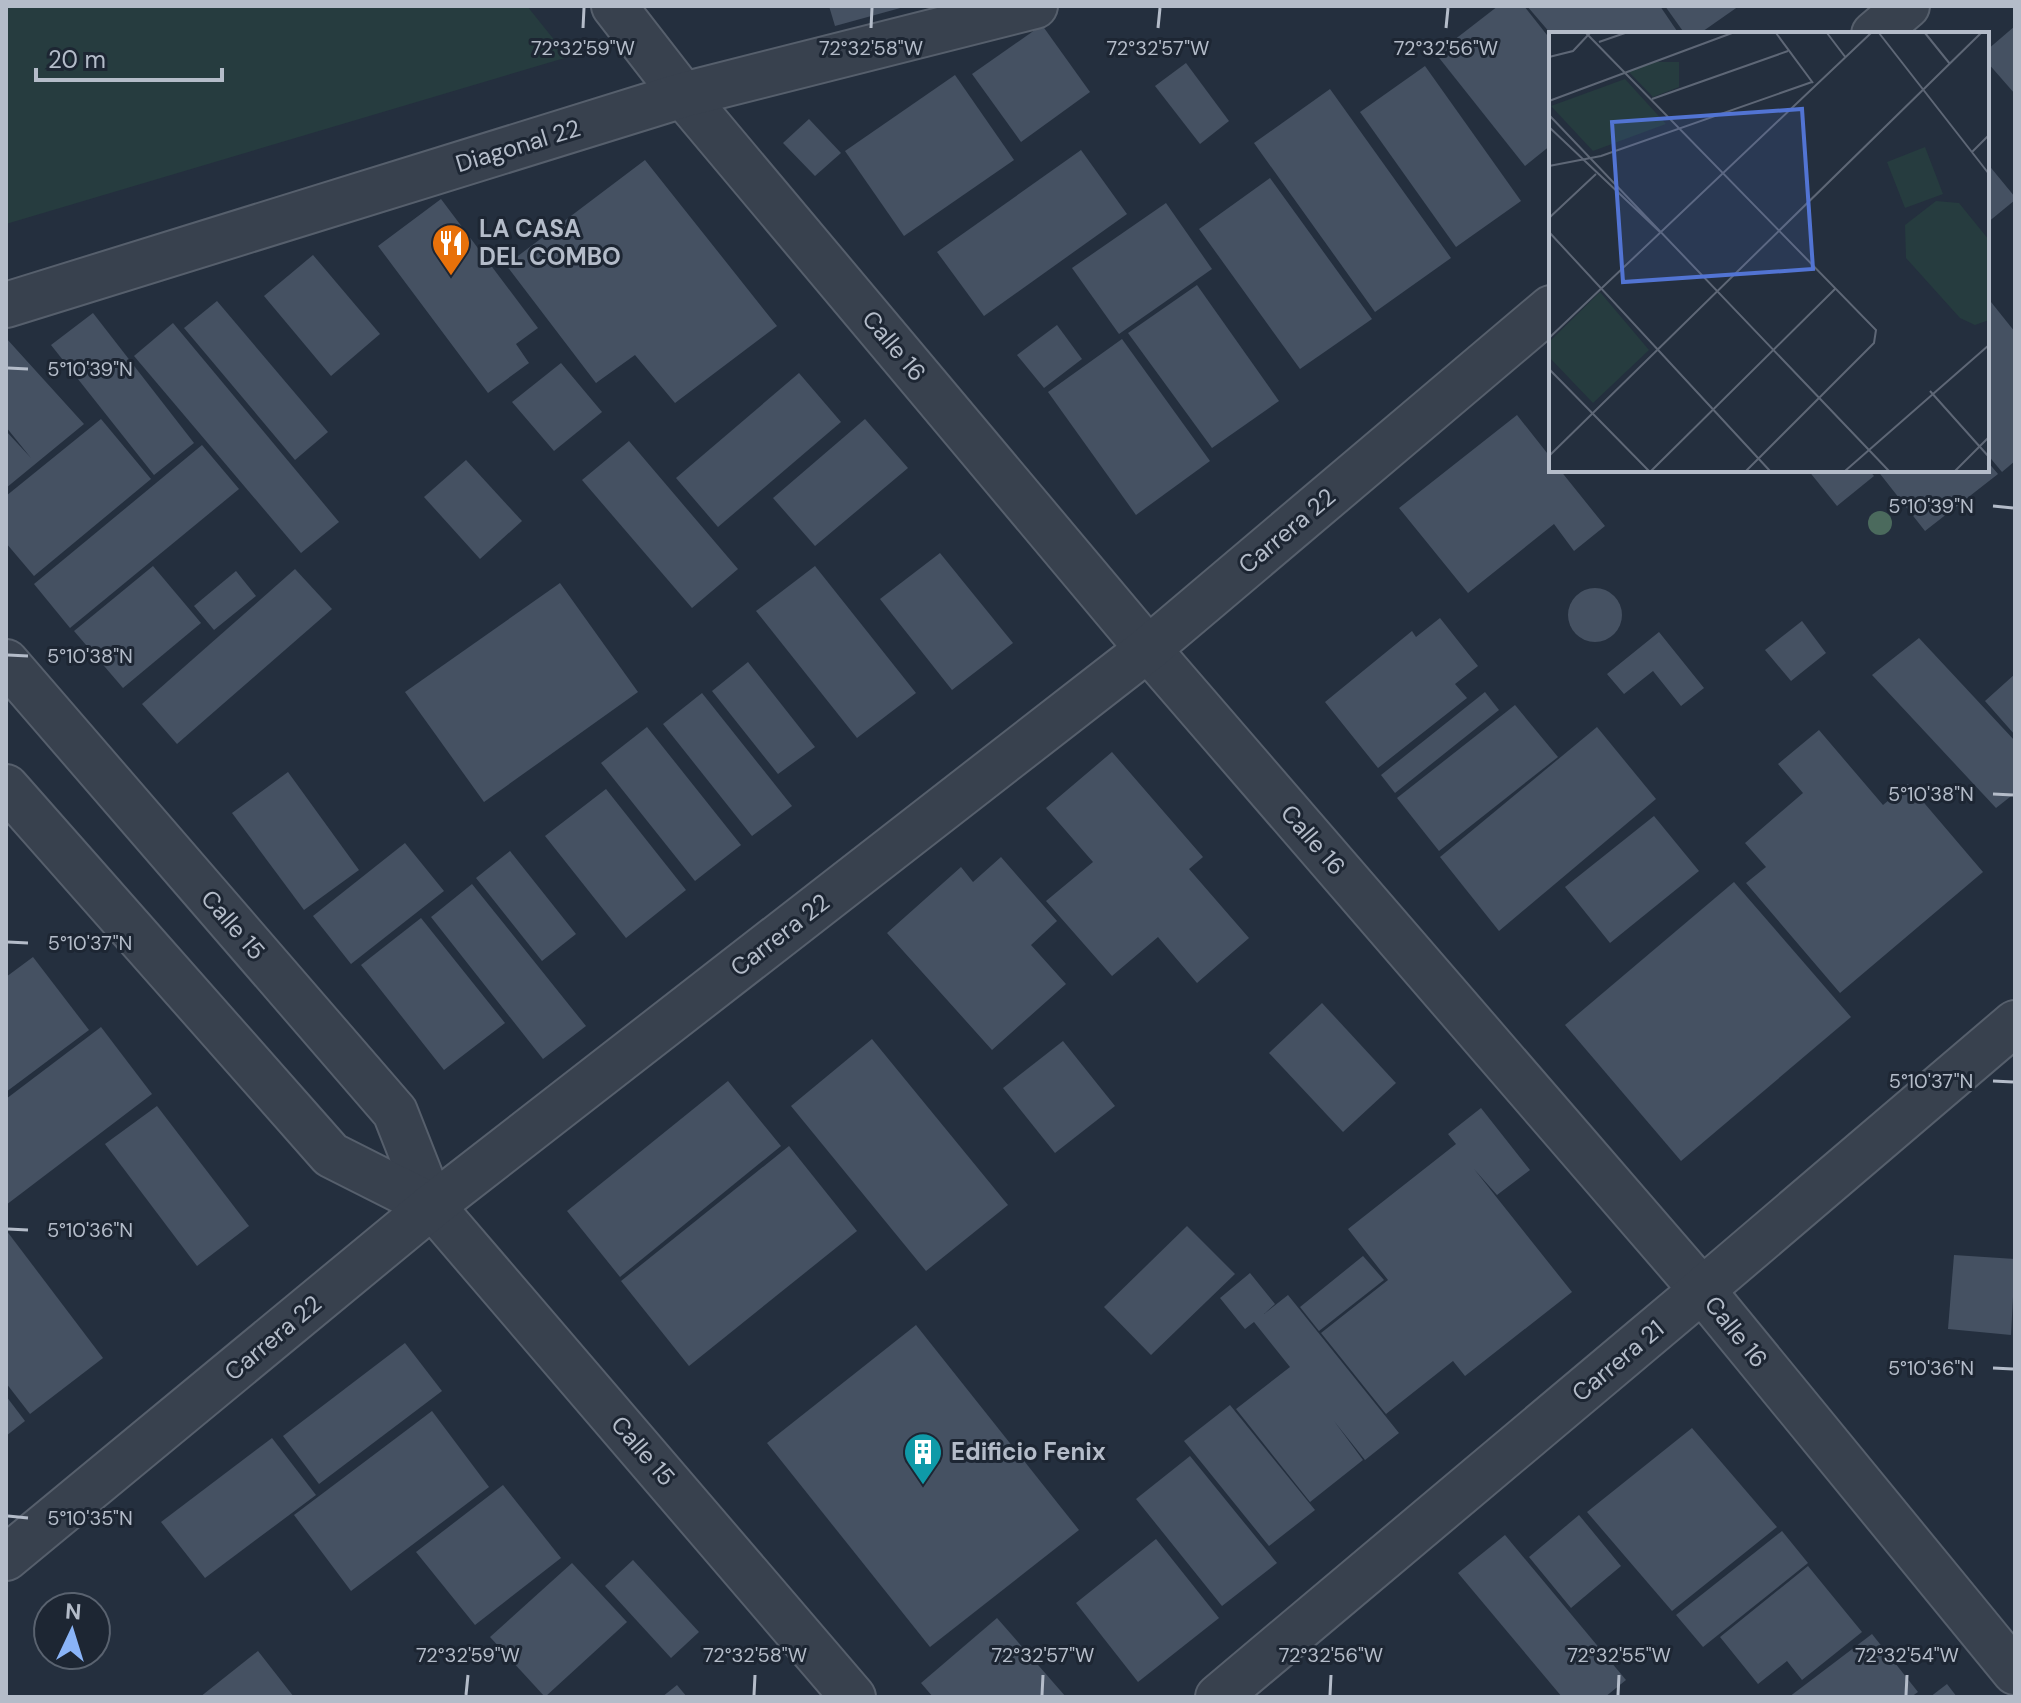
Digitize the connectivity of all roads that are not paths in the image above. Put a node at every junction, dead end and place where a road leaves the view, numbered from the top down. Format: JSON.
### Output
{"nodes":[{"id":1,"x":614,"y":6,"type":"edge"},
{"id":2,"x":1035,"y":6,"type":"edge"},
{"id":3,"x":1907,"y":6,"type":"edge"},
{"id":4,"x":1876,"y":32,"type":"edge"},
{"id":5,"x":683,"y":95,"type":"junction"},
{"id":6,"x":6,"y":305,"type":"edge"},
{"id":7,"x":1549,"y":310,"type":"edge"},
{"id":8,"x":1148,"y":649,"type":"junction"},
{"id":9,"x":6,"y":662,"type":"edge"},
{"id":10,"x":6,"y":787,"type":"edge"},
{"id":11,"x":2015,"y":1023,"type":"edge"},
{"id":12,"x":432,"y":1206,"type":"junction"},
{"id":13,"x":1702,"y":1290,"type":"junction"},
{"id":14,"x":6,"y":1558,"type":"edge"},
{"id":15,"x":2015,"y":1672,"type":"edge"},
{"id":16,"x":853,"y":1697,"type":"edge"},
{"id":17,"x":1218,"y":1697,"type":"edge"}],
"edges":[{"from":1,"to":5,"type":"street","name":"Calle 16"},
{"from":2,"to":5,"type":"street","name":"Diagonal 22"},
{"from":3,"to":4,"type":"street"},
{"from":5,"to":6,"type":"street","name":"Diagonal 22"},
{"from":5,"to":8,"type":"street","name":"Calle 16"},
{"from":7,"to":8,"type":"street","name":"Carrera 22"},
{"from":8,"to":12,"type":"street","name":"Carrera 22"},
{"from":8,"to":13,"type":"street","name":"Calle 16"},
{"from":9,"to":12,"type":"street","name":"Calle 15"},
{"from":10,"to":12,"type":"street","name":"Calle 15"},
{"from":11,"to":13,"type":"street","name":"Carrera 21"},
{"from":12,"to":14,"type":"street","name":"Carrera 22"},
{"from":12,"to":16,"type":"street","name":"Calle 15"},
{"from":13,"to":15,"type":"street","name":"Calle 16"},
{"from":13,"to":17,"type":"street","name":"Carrera 21"}]}
